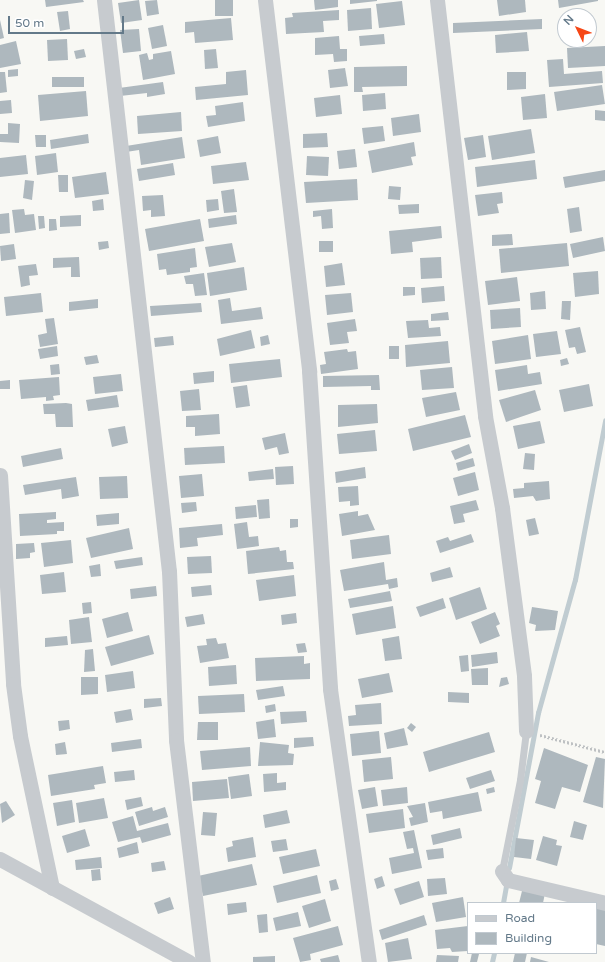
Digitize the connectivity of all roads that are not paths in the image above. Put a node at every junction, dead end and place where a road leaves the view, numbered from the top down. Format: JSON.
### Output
{"nodes":[{"id":1,"x":104,"y":0,"type":"edge"},
{"id":2,"x":265,"y":0,"type":"edge"},
{"id":3,"x":437,"y":0,"type":"edge"},
{"id":4,"x":0,"y":475,"type":"edge"},
{"id":5,"x":2,"y":511,"type":"edge"},
{"id":6,"x":526,"y":731,"type":"joint"},
{"id":7,"x":0,"y":860,"type":"edge"},
{"id":8,"x":502,"y":871,"type":"joint"},
{"id":9,"x":52,"y":888,"type":"junction"},
{"id":10,"x":605,"y":903,"type":"edge"},
{"id":11,"x":189,"y":962,"type":"edge"},
{"id":12,"x":203,"y":962,"type":"edge"},
{"id":13,"x":370,"y":962,"type":"edge"}],
"edges":[{"from":1,"to":12,"type":"street"},
{"from":2,"to":13,"type":"street"},
{"from":3,"to":6,"type":"street"},
{"from":4,"to":5,"type":"street"},
{"from":5,"to":9,"type":"street"},
{"from":6,"to":8,"type":"lane"},
{"from":7,"to":9,"type":"street"},
{"from":8,"to":10,"type":"street"},
{"from":9,"to":11,"type":"street"}]}
